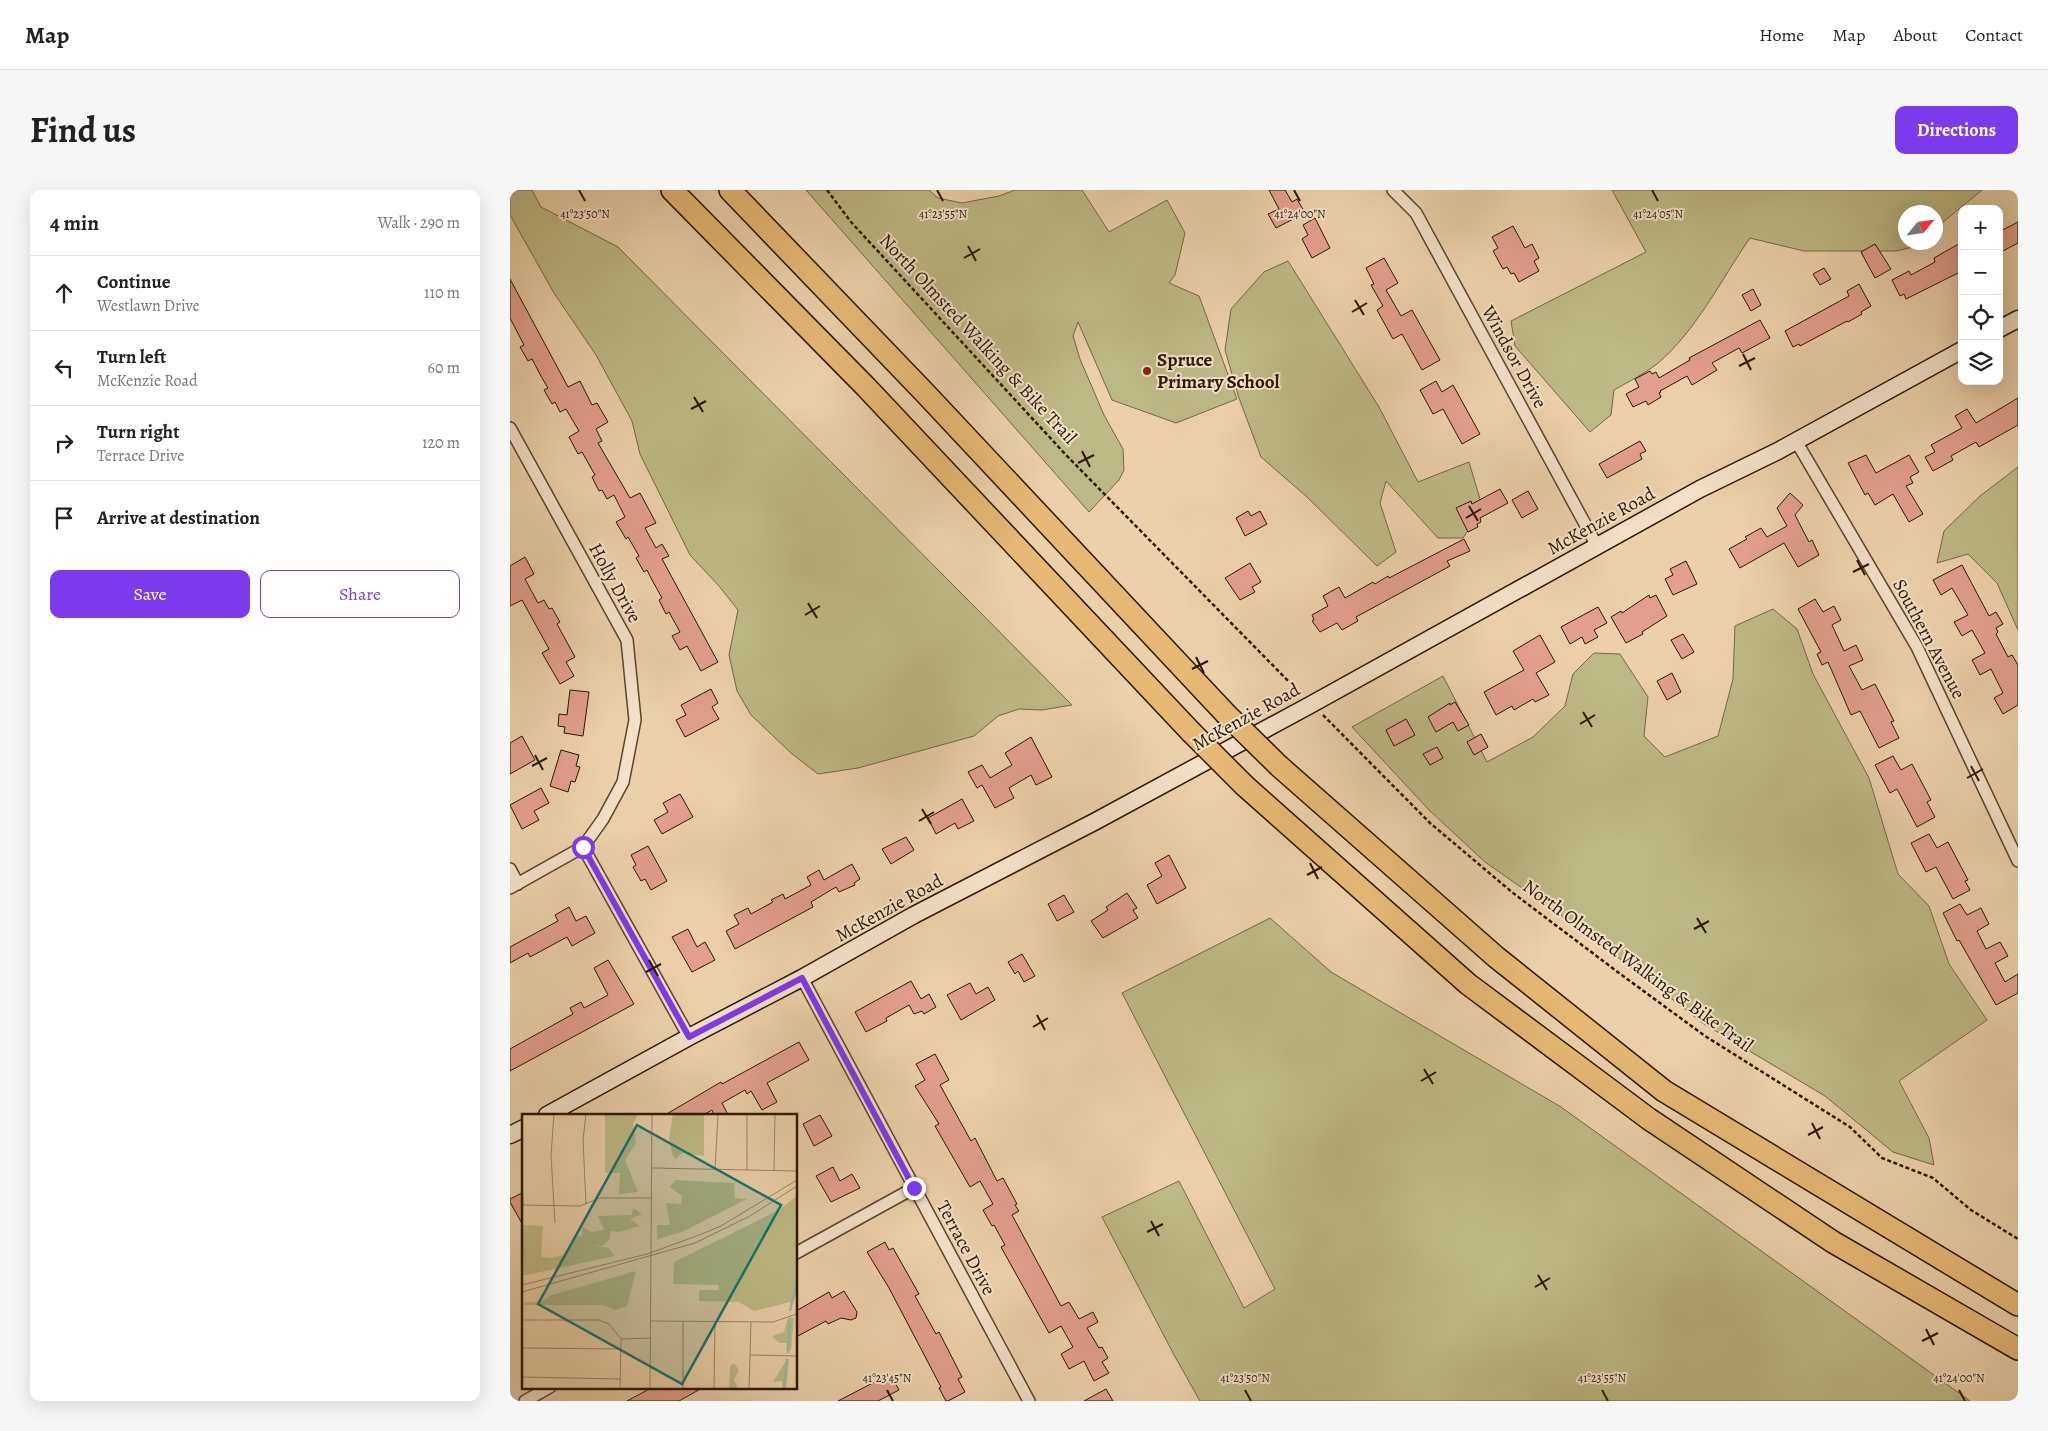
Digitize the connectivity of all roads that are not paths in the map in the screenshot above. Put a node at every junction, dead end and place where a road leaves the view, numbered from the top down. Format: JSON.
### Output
{"nodes":[{"id":1,"x":672,"y":190,"type":"edge"},
{"id":2,"x":730,"y":190,"type":"edge"},
{"id":3,"x":1393,"y":190,"type":"edge"},
{"id":4,"x":2018,"y":319,"type":"edge"},
{"id":5,"x":2003,"y":328,"type":"edge"},
{"id":6,"x":1958,"y":352,"type":"edge"},
{"id":7,"x":510,"y":428,"type":"edge"},
{"id":8,"x":1796,"y":441,"type":"junction"},
{"id":9,"x":1597,"y":546,"type":"junction"},
{"id":10,"x":583,"y":847,"type":"junction"},
{"id":11,"x":2015,"y":848,"type":"edge"},
{"id":12,"x":2018,"y":861,"type":"edge"},
{"id":13,"x":510,"y":869,"type":"edge"},
{"id":14,"x":514,"y":886,"type":"edge"},
{"id":15,"x":802,"y":978,"type":"junction"},
{"id":16,"x":689,"y":1037,"type":"junction"},
{"id":17,"x":549,"y":1114,"type":"edge"},
{"id":18,"x":522,"y":1129,"type":"edge"},
{"id":19,"x":510,"y":1135,"type":"edge"},
{"id":20,"x":914,"y":1188,"type":"junction"},
{"id":21,"x":798,"y":1252,"type":"edge"},
{"id":22,"x":2018,"y":1305,"type":"edge"},
{"id":23,"x":2018,"y":1349,"type":"edge"},
{"id":24,"x":548,"y":1388,"type":"edge"},
{"id":25,"x":1027,"y":1398,"type":"edge"},
{"id":26,"x":525,"y":1401,"type":"edge"},
{"id":27,"x":1014,"y":1401,"type":"edge"}],
"edges":[{"from":1,"to":23,"type":"highway","bridge":true},
{"from":2,"to":22,"type":"highway","bridge":true},
{"from":3,"to":9,"type":"street","name":"Windsor Drive"},
{"from":4,"to":5,"type":"street"},
{"from":6,"to":8,"type":"street","name":"McKenzie Road"},
{"from":7,"to":10,"type":"street","name":"Holly Drive"},
{"from":8,"to":9,"type":"street","name":"McKenzie Road"},
{"from":8,"to":11,"type":"street","name":"Southern Avenue"},
{"from":9,"to":15,"type":"street","name":"McKenzie Road"},
{"from":10,"to":14,"type":"street"},
{"from":10,"to":16,"type":"street"},
{"from":11,"to":12,"type":"street","name":"Southern Avenue"},
{"from":13,"to":14,"type":"street"},
{"from":15,"to":16,"type":"street","name":"McKenzie Road"},
{"from":15,"to":20,"type":"street","name":"Terrace Drive"},
{"from":16,"to":17,"type":"street","name":"McKenzie Road"},
{"from":18,"to":19,"type":"street"},
{"from":20,"to":21,"type":"street"},
{"from":20,"to":25,"type":"street","name":"Terrace Drive"},
{"from":24,"to":26,"type":"street"},
{"from":25,"to":27,"type":"street"}]}
